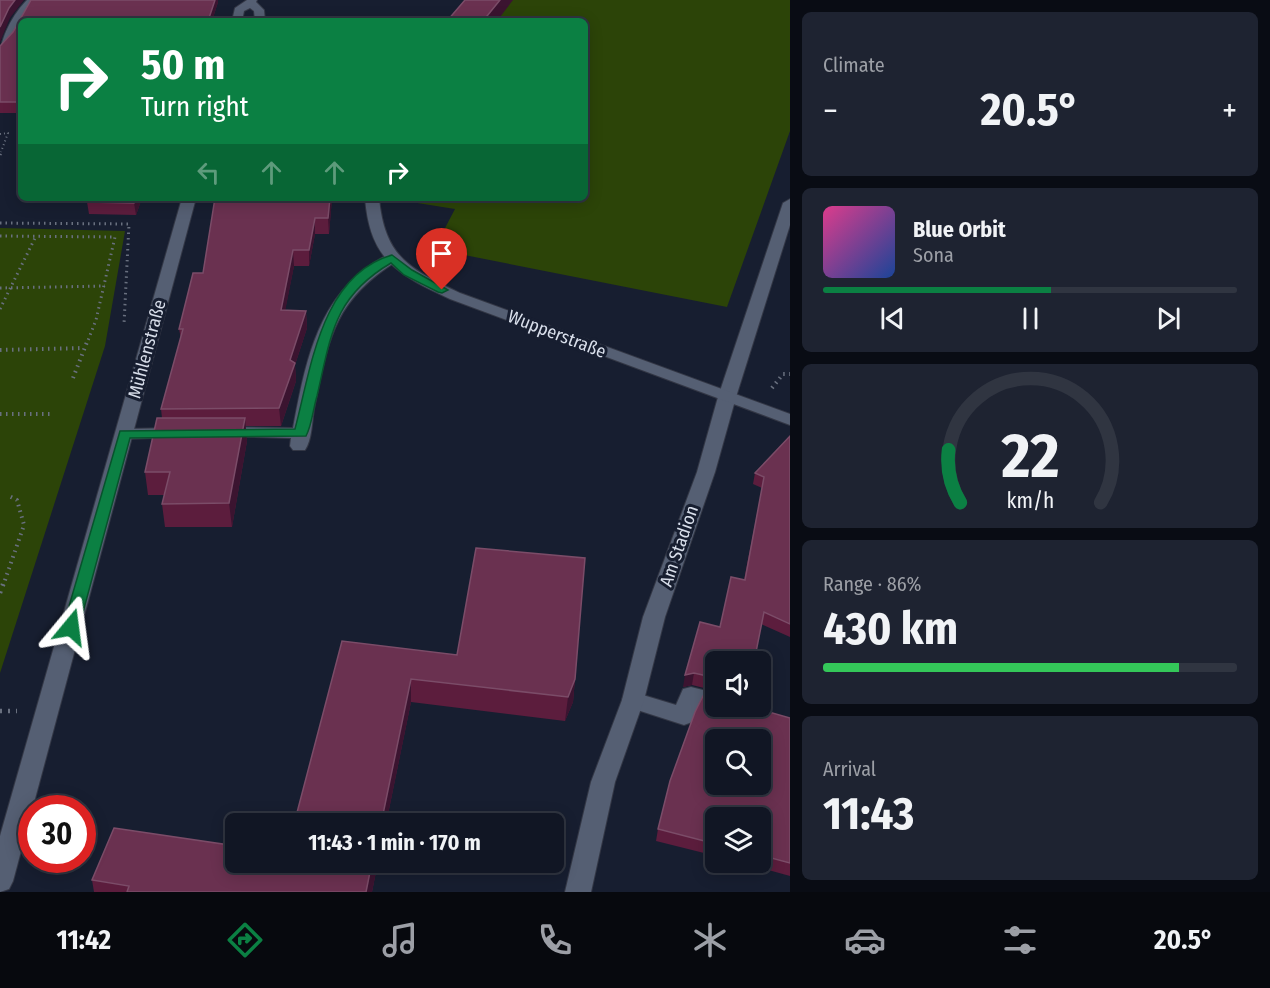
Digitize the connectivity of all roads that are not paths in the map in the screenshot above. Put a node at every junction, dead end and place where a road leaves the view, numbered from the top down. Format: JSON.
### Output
{"nodes":[{"id":1,"x":33,"y":0,"type":"edge"},
{"id":2,"x":252,"y":2,"type":"edge"},
{"id":3,"x":20,"y":18,"type":"edge"},
{"id":4,"x":238,"y":18,"type":"edge"},
{"id":5,"x":258,"y":18,"type":"edge"},
{"id":6,"x":18,"y":21,"type":"edge"},
{"id":7,"x":0,"y":54,"type":"edge"},
{"id":8,"x":188,"y":201,"type":"edge"},
{"id":9,"x":372,"y":201,"type":"edge"},
{"id":10,"x":790,"y":203,"type":"edge"},
{"id":11,"x":392,"y":258,"type":"junction"},
{"id":12,"x":727,"y":397,"type":"junction"},
{"id":13,"x":790,"y":420,"type":"edge"},
{"id":14,"x":124,"y":434,"type":"junction"},
{"id":15,"x":705,"y":698,"type":"edge"},
{"id":16,"x":633,"y":700,"type":"junction"},
{"id":17,"x":0,"y":882,"type":"edge"},
{"id":18,"x":578,"y":892,"type":"edge"}],
"edges":[{"from":1,"to":3,"type":"street"},
{"from":2,"to":4,"type":"street"},
{"from":2,"to":5,"type":"street"},
{"from":6,"to":7,"type":"street"},
{"from":8,"to":14,"type":"street","name":"Mühlenstraße"},
{"from":9,"to":11,"type":"street","name":"Wupperstraße"},
{"from":10,"to":12,"type":"street","name":"Am Stadion"},
{"from":11,"to":12,"type":"street","name":"Wupperstraße"},
{"from":11,"to":14,"type":"street"},
{"from":12,"to":13,"type":"street","name":"Wupperstraße"},
{"from":12,"to":16,"type":"street","name":"Am Stadion"},
{"from":14,"to":17,"type":"street","name":"Mühlenstraße"},
{"from":15,"to":16,"type":"street"},
{"from":16,"to":18,"type":"street","name":"Am Stadion"}]}
